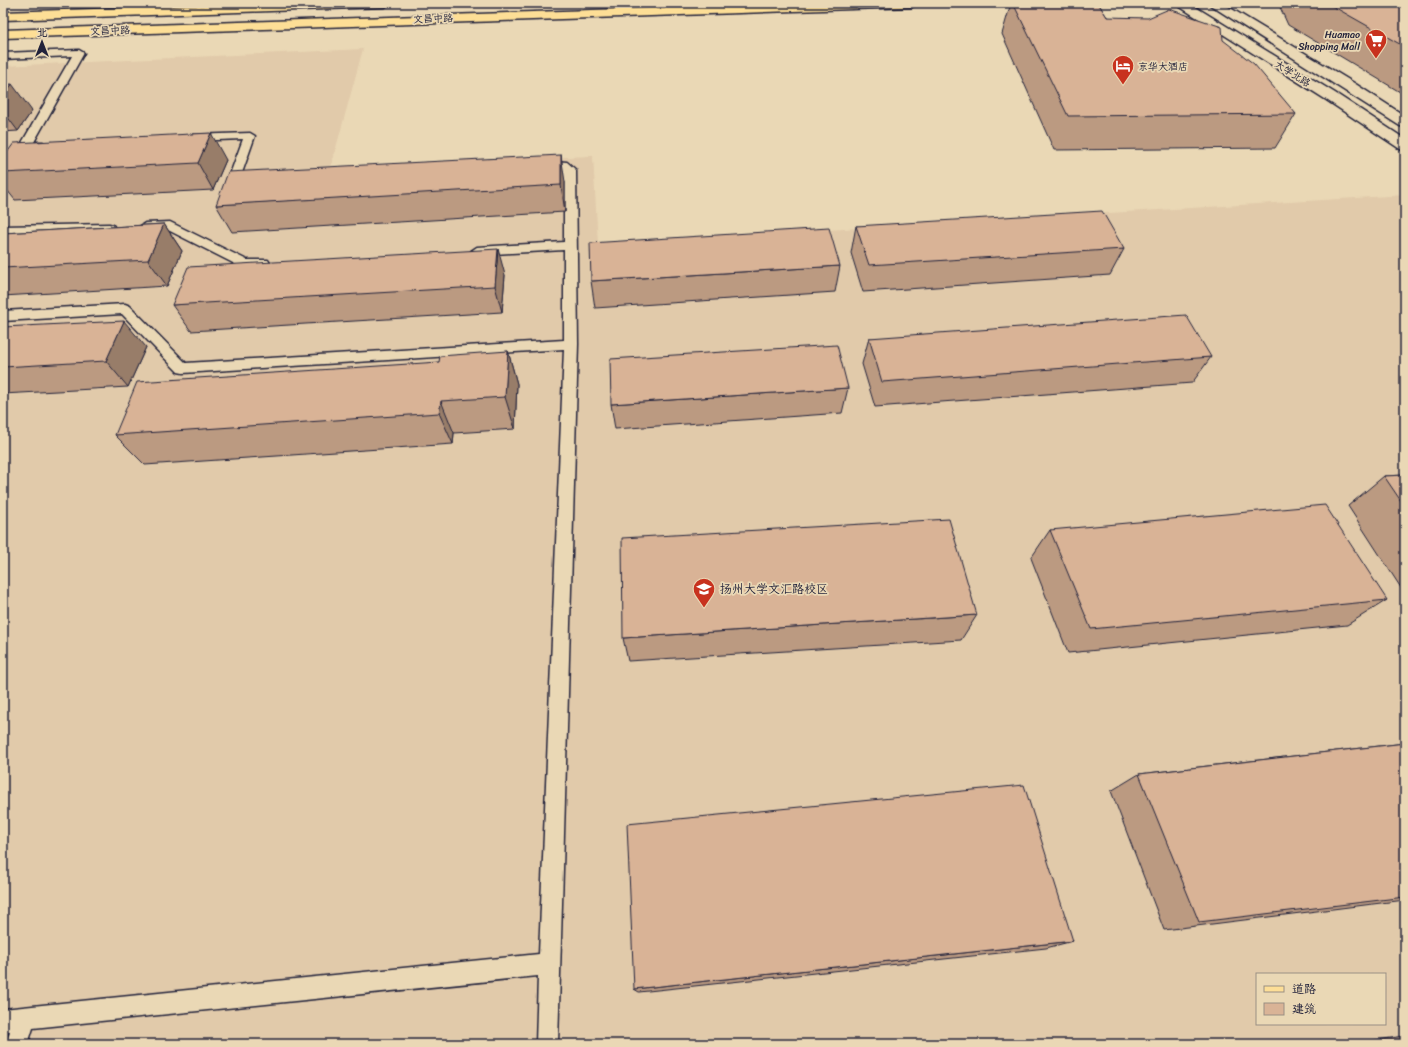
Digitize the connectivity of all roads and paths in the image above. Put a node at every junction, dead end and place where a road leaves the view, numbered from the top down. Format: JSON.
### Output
{"nodes":[{"id":1,"x":385,"y":3,"type":"edge"},
{"id":2,"x":912,"y":3,"type":"edge"},
{"id":3,"x":1180,"y":3,"type":"edge"},
{"id":4,"x":1213,"y":3,"type":"edge"},
{"id":5,"x":3,"y":16,"type":"edge"},
{"id":6,"x":3,"y":34,"type":"edge"},
{"id":7,"x":3,"y":56,"type":"edge"},
{"id":8,"x":1405,"y":123,"type":"edge"},
{"id":9,"x":180,"y":139,"type":"edge"},
{"id":10,"x":56,"y":144,"type":"edge"},
{"id":11,"x":26,"y":146,"type":"junction"},
{"id":12,"x":1405,"y":146,"type":"edge"},
{"id":13,"x":18,"y":158,"type":"edge"},
{"id":14,"x":531,"y":164,"type":"edge"},
{"id":15,"x":266,"y":176,"type":"edge"},
{"id":16,"x":3,"y":230,"type":"edge"},
{"id":17,"x":571,"y":246,"type":"junction"},
{"id":18,"x":468,"y":252,"type":"edge"},
{"id":19,"x":277,"y":263,"type":"edge"},
{"id":20,"x":3,"y":316,"type":"edge"},
{"id":21,"x":571,"y":344,"type":"junction"},
{"id":22,"x":550,"y":964,"type":"junction"},
{"id":23,"x":26,"y":1018,"type":"junction"},
{"id":24,"x":3,"y":1020,"type":"edge"},
{"id":25,"x":17,"y":1044,"type":"edge"},
{"id":26,"x":547,"y":1044,"type":"edge"}],
"edges":[{"from":1,"to":5,"type":"main road","name":"文昌中路"},
{"from":2,"to":6,"type":"main road","name":"文昌中路"},
{"from":3,"to":12,"type":"street","name":"大学北路"},
{"from":4,"to":8,"type":"street","name":"大学北路"},
{"from":7,"to":11,"type":"lane"},
{"from":9,"to":15,"type":"lane"},
{"from":10,"to":11,"type":"lane"},
{"from":11,"to":13,"type":"lane"},
{"from":14,"to":17,"type":"lane"},
{"from":16,"to":19,"type":"lane"},
{"from":17,"to":18,"type":"lane"},
{"from":17,"to":21,"type":"lane"},
{"from":20,"to":21,"type":"lane"},
{"from":21,"to":22,"type":"lane"},
{"from":22,"to":23,"type":"lane"},
{"from":22,"to":26,"type":"lane"},
{"from":23,"to":24,"type":"lane"},
{"from":23,"to":25,"type":"lane"}]}
